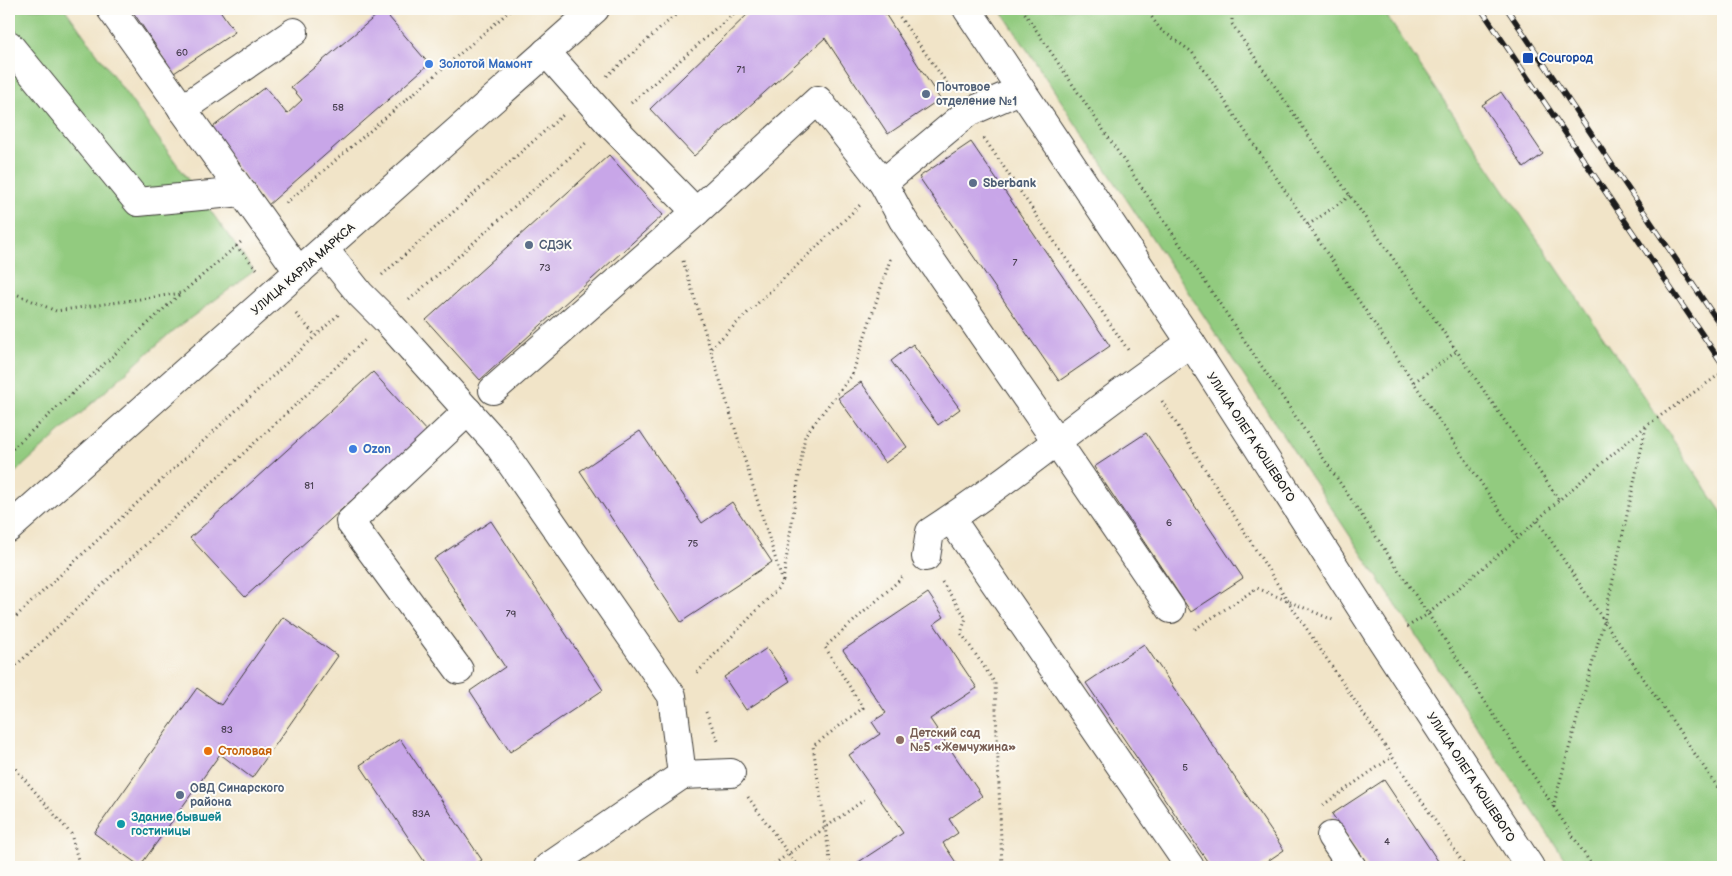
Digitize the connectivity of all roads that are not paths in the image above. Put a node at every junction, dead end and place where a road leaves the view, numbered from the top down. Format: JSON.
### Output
{"nodes":[{"id":1,"x":111,"y":9,"type":"edge"},
{"id":2,"x":595,"y":9,"type":"edge"},
{"id":3,"x":968,"y":9,"type":"edge"},
{"id":4,"x":294,"y":32,"type":"dead end"},
{"id":5,"x":9,"y":46,"type":"edge"},
{"id":6,"x":546,"y":52,"type":"junction"},
{"id":7,"x":1020,"y":90,"type":"junction"},
{"id":8,"x":182,"y":109,"type":"junction"},
{"id":9,"x":883,"y":183,"type":"junction"},
{"id":10,"x":242,"y":192,"type":"junction"},
{"id":11,"x":696,"y":212,"type":"junction"},
{"id":12,"x":325,"y":250,"type":"junction"},
{"id":13,"x":299,"y":272,"type":"junction"},
{"id":14,"x":1191,"y":343,"type":"junction"},
{"id":15,"x":494,"y":390,"type":"dead end"},
{"id":16,"x":468,"y":411,"type":"junction"},
{"id":17,"x":1058,"y":442,"type":"junction"},
{"id":18,"x":951,"y":519,"type":"junction"},
{"id":19,"x":9,"y":528,"type":"edge"},
{"id":20,"x":926,"y":557,"type":"road end"},
{"id":21,"x":1170,"y":609,"type":"dead end"},
{"id":22,"x":459,"y":670,"type":"dead end"},
{"id":23,"x":731,"y":773,"type":"road end"},
{"id":24,"x":682,"y":774,"type":"junction"},
{"id":25,"x":1331,"y":836,"type":"road end"},
{"id":26,"x":548,"y":867,"type":"edge"},
{"id":27,"x":1190,"y":867,"type":"edge"},
{"id":28,"x":1352,"y":867,"type":"edge"},
{"id":29,"x":1530,"y":867,"type":"edge"}],
"edges":[{"from":1,"to":8,"type":"street"},
{"from":2,"to":6,"type":"street","name":"УЛИЦА КАРЛА МАРКСА"},
{"from":3,"to":7,"type":"street","name":"УЛИЦА ОЛЕГА КОШЕВОГО"},
{"from":4,"to":8,"type":"street"},
{"from":5,"to":10,"type":"street"},
{"from":6,"to":11,"type":"street"},
{"from":6,"to":12,"type":"street","name":"УЛИЦА КАРЛА МАРКСА"},
{"from":7,"to":9,"type":"street"},
{"from":7,"to":14,"type":"street","name":"УЛИЦА ОЛЕГА КОШЕВОГО"},
{"from":8,"to":10,"type":"street"},
{"from":9,"to":11,"type":"street"},
{"from":9,"to":17,"type":"street"},
{"from":10,"to":13,"type":"street"},
{"from":11,"to":15,"type":"street"},
{"from":12,"to":13,"type":"street","name":"УЛИЦА КАРЛА МАРКСА"},
{"from":12,"to":16,"type":"street"},
{"from":13,"to":19,"type":"street","name":"УЛИЦА КАРЛА МАРКСА"},
{"from":14,"to":17,"type":"street"},
{"from":14,"to":29,"type":"street","name":"УЛИЦА ОЛЕГА КОШЕВОГО"},
{"from":16,"to":22,"type":"street"},
{"from":16,"to":24,"type":"street"},
{"from":17,"to":18,"type":"street"},
{"from":17,"to":21,"type":"street"},
{"from":18,"to":20,"type":"street"},
{"from":18,"to":27,"type":"street"},
{"from":23,"to":24,"type":"street"},
{"from":24,"to":26,"type":"street"},
{"from":25,"to":28,"type":"street"}]}
